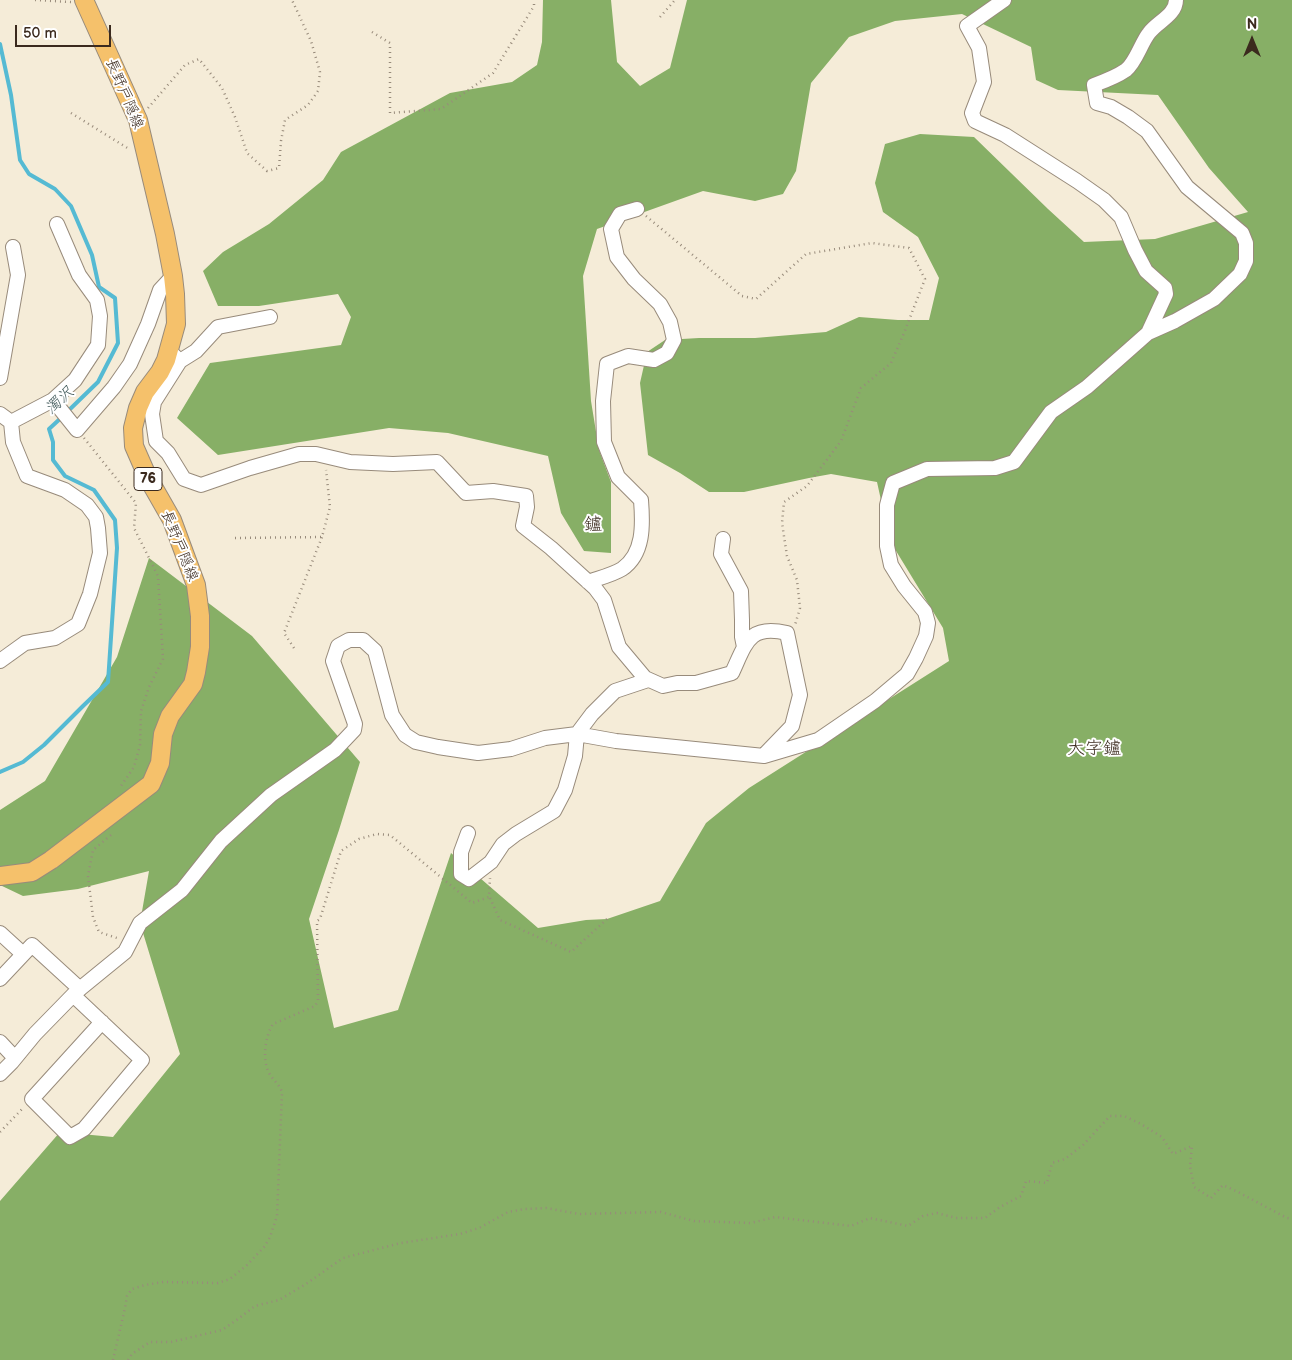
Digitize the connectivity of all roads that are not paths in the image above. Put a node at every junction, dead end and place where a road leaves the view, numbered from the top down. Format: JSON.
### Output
{"nodes":[{"id":1,"x":1004,"y":0,"type":"edge"},
{"id":2,"x":1176,"y":0,"type":"edge"},
{"id":3,"x":84,"y":2,"type":"edge"},
{"id":4,"x":637,"y":209,"type":"road end"},
{"id":5,"x":57,"y":224,"type":"dead end"},
{"id":6,"x":13,"y":248,"type":"dead end"},
{"id":7,"x":173,"y":276,"type":"junction"},
{"id":8,"x":270,"y":317,"type":"dead end"},
{"id":9,"x":1148,"y":333,"type":"junction"},
{"id":10,"x":174,"y":356,"type":"junction"},
{"id":11,"x":0,"y":378,"type":"edge"},
{"id":12,"x":56,"y":404,"type":"junction"},
{"id":13,"x":5,"y":418,"type":"edge"},
{"id":14,"x":723,"y":539,"type":"dead end"},
{"id":15,"x":588,"y":582,"type":"junction"},
{"id":16,"x":744,"y":647,"type":"junction"},
{"id":17,"x":0,"y":661,"type":"edge"},
{"id":18,"x":648,"y":680,"type":"junction"},
{"id":19,"x":577,"y":734,"type":"junction"},
{"id":20,"x":764,"y":756,"type":"junction"},
{"id":21,"x":468,"y":833,"type":"dead end"},
{"id":22,"x":0,"y":876,"type":"edge"},
{"id":23,"x":0,"y":932,"type":"edge"},
{"id":24,"x":23,"y":954,"type":"junction"},
{"id":25,"x":0,"y":979,"type":"edge"},
{"id":26,"x":77,"y":992,"type":"junction"},
{"id":27,"x":102,"y":1022,"type":"junction"},
{"id":28,"x":0,"y":1042,"type":"edge"},
{"id":29,"x":15,"y":1058,"type":"junction"},
{"id":30,"x":0,"y":1074,"type":"edge"}],
"edges":[{"from":1,"to":9,"type":"street"},
{"from":2,"to":9,"type":"street"},
{"from":3,"to":7,"type":"main road","name":"長野戸隠線","number":"76"},
{"from":4,"to":15,"type":"street"},
{"from":5,"to":12,"type":"street"},
{"from":6,"to":11,"type":"street"},
{"from":7,"to":10,"type":"main road","name":"長野戸隠線","number":"76"},
{"from":7,"to":12,"type":"street"},
{"from":8,"to":10,"type":"street"},
{"from":9,"to":20,"type":"street"},
{"from":10,"to":15,"type":"street"},
{"from":10,"to":22,"type":"main road","name":"長野戸隠線","number":"76"},
{"from":12,"to":13,"type":"street"},
{"from":13,"to":17,"type":"street"},
{"from":14,"to":16,"type":"street"},
{"from":15,"to":18,"type":"street"},
{"from":16,"to":18,"type":"street"},
{"from":16,"to":20,"type":"street"},
{"from":18,"to":19,"type":"street"},
{"from":19,"to":20,"type":"street"},
{"from":19,"to":21,"type":"street"},
{"from":19,"to":26,"type":"street"},
{"from":23,"to":24,"type":"street"},
{"from":24,"to":25,"type":"street"},
{"from":24,"to":26,"type":"street"},
{"from":26,"to":27,"type":"street"},
{"from":26,"to":29,"type":"street"},
{"from":27,"to":27,"type":"street"},
{"from":28,"to":29,"type":"street"},
{"from":29,"to":30,"type":"street"}]}
